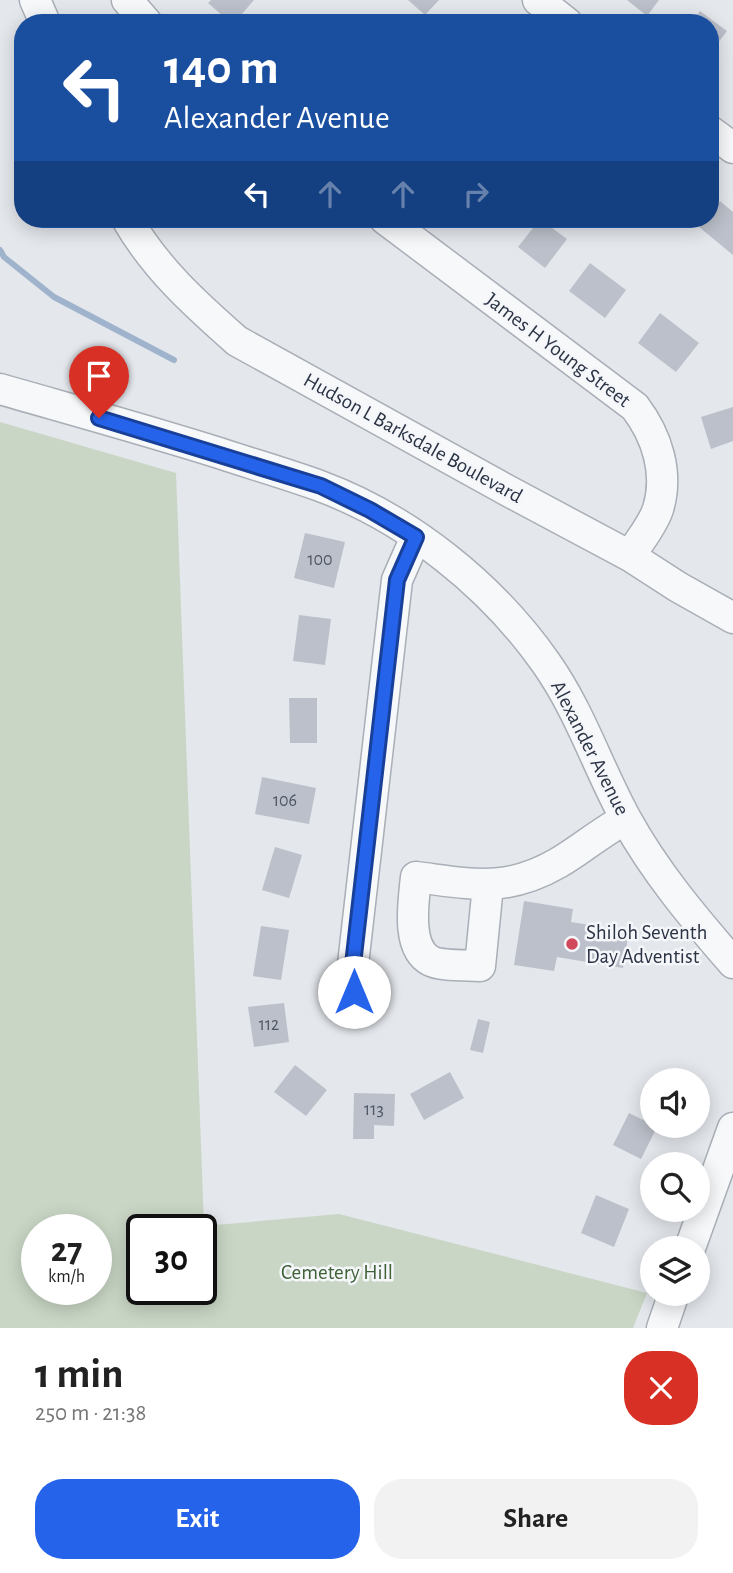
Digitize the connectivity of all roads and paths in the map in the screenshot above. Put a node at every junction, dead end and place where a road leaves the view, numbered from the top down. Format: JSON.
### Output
{"nodes":[{"id":1,"x":127,"y":0,"type":"edge"},
{"id":2,"x":538,"y":0,"type":"edge"},
{"id":3,"x":140,"y":14,"type":"edge"},
{"id":4,"x":556,"y":14,"type":"edge"},
{"id":5,"x":132,"y":228,"type":"edge"},
{"id":6,"x":397,"y":228,"type":"edge"},
{"id":7,"x":0,"y":389,"type":"edge"},
{"id":8,"x":416,"y":537,"type":"junction"},
{"id":9,"x":630,"y":556,"type":"junction"},
{"id":10,"x":733,"y":618,"type":"edge"},
{"id":11,"x":626,"y":819,"type":"junction"},
{"id":12,"x":488,"y":886,"type":"dead end"},
{"id":13,"x":733,"y":964,"type":"edge"},
{"id":14,"x":362,"y":1009,"type":"dead end"},
{"id":15,"x":733,"y":1128,"type":"edge"},
{"id":16,"x":694,"y":1236,"type":"edge"},
{"id":17,"x":670,"y":1306,"type":"edge"},
{"id":18,"x":662,"y":1328,"type":"edge"}],
"edges":[{"from":1,"to":3,"type":"street"},
{"from":2,"to":4,"type":"street"},
{"from":5,"to":9,"type":"street","name":"Hudson L Barksdale Boulevard"},
{"from":6,"to":9,"type":"street","name":"James H Young Street"},
{"from":7,"to":8,"type":"street","name":"Alexander Avenue"},
{"from":8,"to":11,"type":"street","name":"Alexander Avenue"},
{"from":8,"to":14,"type":"street"},
{"from":9,"to":10,"type":"street","name":"Hudson L Barksdale Boulevard"},
{"from":11,"to":12,"type":"street"},
{"from":11,"to":13,"type":"street","name":"Alexander Avenue"},
{"from":15,"to":16,"type":"street"},
{"from":17,"to":18,"type":"street"}]}
